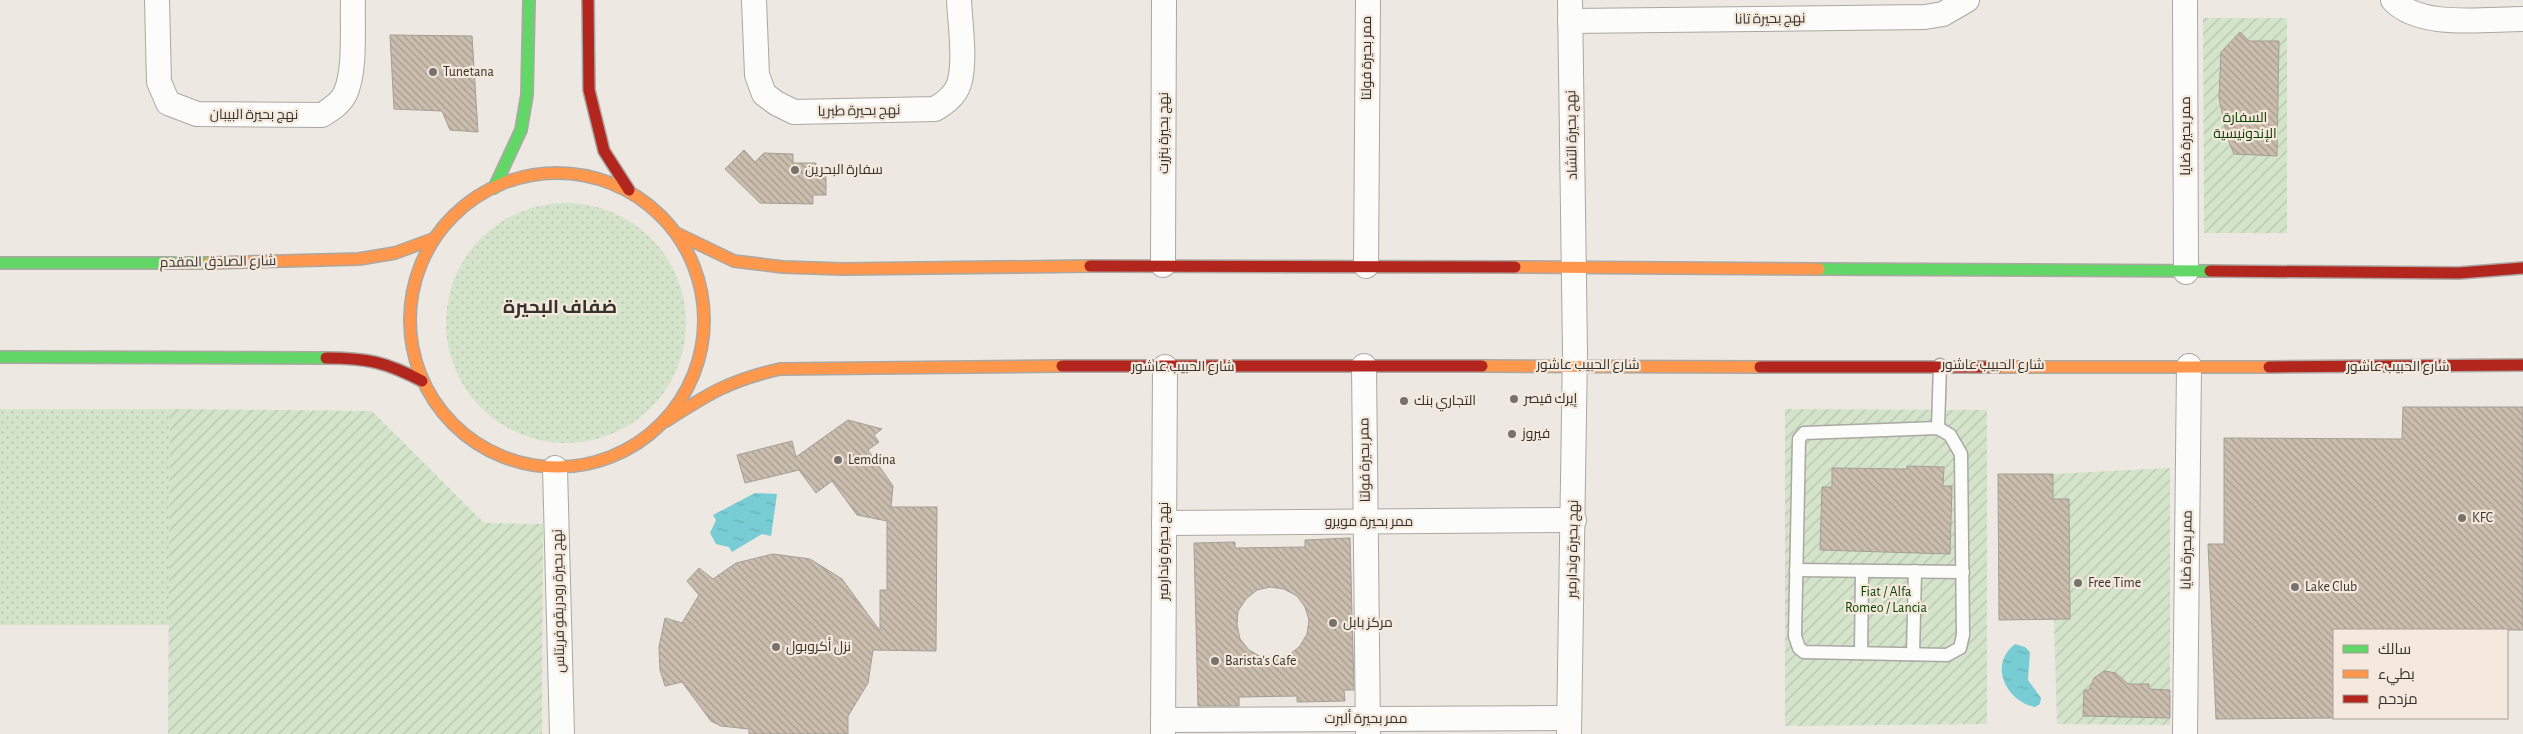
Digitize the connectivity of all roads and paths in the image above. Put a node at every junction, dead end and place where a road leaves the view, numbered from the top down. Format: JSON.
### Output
{"nodes":[{"id":1,"x":157,"y":0,"type":"edge"},
{"id":2,"x":353,"y":0,"type":"edge"},
{"id":3,"x":529,"y":0,"type":"edge"},
{"id":4,"x":588,"y":0,"type":"edge"},
{"id":5,"x":754,"y":0,"type":"edge"},
{"id":6,"x":959,"y":0,"type":"edge"},
{"id":7,"x":1164,"y":0,"type":"edge"},
{"id":8,"x":1368,"y":0,"type":"edge"},
{"id":9,"x":1967,"y":0,"type":"edge"},
{"id":10,"x":2185,"y":0,"type":"edge"},
{"id":11,"x":2393,"y":0,"type":"edge"},
{"id":12,"x":1570,"y":10,"type":"edge"},
{"id":13,"x":2523,"y":19,"type":"edge"},
{"id":14,"x":494,"y":188,"type":"junction"},
{"id":15,"x":629,"y":190,"type":"junction"},
{"id":16,"x":678,"y":234,"type":"junction"},
{"id":17,"x":433,"y":239,"type":"junction"},
{"id":18,"x":0,"y":263,"type":"edge"},
{"id":19,"x":1163,"y":265,"type":"junction"},
{"id":20,"x":1366,"y":266,"type":"junction"},
{"id":21,"x":2523,"y":268,"type":"edge"},
{"id":22,"x":1574,"y":269,"type":"junction"},
{"id":23,"x":2186,"y":272,"type":"junction"},
{"id":24,"x":0,"y":357,"type":"edge"},
{"id":25,"x":1575,"y":365,"type":"junction"},
{"id":26,"x":1940,"y":365,"type":"junction"},
{"id":27,"x":2523,"y":365,"type":"edge"},
{"id":28,"x":1364,"y":366,"type":"junction"},
{"id":29,"x":2189,"y":366,"type":"junction"},
{"id":30,"x":1165,"y":367,"type":"junction"},
{"id":31,"x":422,"y":381,"type":"junction"},
{"id":32,"x":666,"y":421,"type":"junction"},
{"id":33,"x":1938,"y":428,"type":"junction"},
{"id":34,"x":555,"y":468,"type":"junction"},
{"id":35,"x":1574,"y":520,"type":"junction"},
{"id":36,"x":1366,"y":522,"type":"junction"},
{"id":37,"x":1164,"y":523,"type":"junction"},
{"id":38,"x":1796,"y":570,"type":"junction"},
{"id":39,"x":1862,"y":570,"type":"junction"},
{"id":40,"x":1915,"y":571,"type":"junction"},
{"id":41,"x":1963,"y":572,"type":"junction"},
{"id":42,"x":1861,"y":653,"type":"junction"},
{"id":43,"x":1913,"y":654,"type":"junction"},
{"id":44,"x":1569,"y":726,"type":"edge"},
{"id":45,"x":1163,"y":727,"type":"edge"},
{"id":46,"x":1368,"y":727,"type":"edge"},
{"id":47,"x":562,"y":734,"type":"edge"},
{"id":48,"x":2185,"y":734,"type":"edge"}],
"edges":[{"from":1,"to":2,"type":"street","name":"نهج بحيرة البيبان"},
{"from":3,"to":14,"type":"main road"},
{"from":4,"to":15,"type":"main road"},
{"from":5,"to":6,"type":"street","name":"نهج بحيرة طبريا"},
{"from":7,"to":19,"type":"street","name":"نهج بحيرة بنزرت"},
{"from":8,"to":20,"type":"street","name":"ممر بحيرة فولتا"},
{"from":9,"to":12,"type":"street","name":"نهج بحيرة تانا"},
{"from":10,"to":23,"type":"street","name":"ممر بحيرة ضايا"},
{"from":11,"to":13,"type":"street"},
{"from":12,"to":22,"type":"street","name":"نهج بحيرة التشاد"},
{"from":14,"to":15,"type":"main road"},
{"from":14,"to":17,"type":"main road"},
{"from":15,"to":16,"type":"main road"},
{"from":16,"to":19,"type":"main road"},
{"from":16,"to":32,"type":"main road"},
{"from":17,"to":18,"type":"main road","name":"شارع الصادق المقدم"},
{"from":17,"to":31,"type":"main road"},
{"from":19,"to":20,"type":"main road"},
{"from":20,"to":22,"type":"main road"},
{"from":21,"to":23,"type":"main road"},
{"from":22,"to":23,"type":"main road"},
{"from":22,"to":25,"type":"street","name":"نهج بحيرة التشاد"},
{"from":24,"to":31,"type":"main road"},
{"from":25,"to":26,"type":"main road","name":"شارع الحبيب عاشور"},
{"from":25,"to":28,"type":"main road","name":"شارع الحبيب عاشور"},
{"from":25,"to":35,"type":"street","name":"نهج بحيرة وندارمير"},
{"from":26,"to":29,"type":"main road","name":"شارع الحبيب عاشور"},
{"from":26,"to":33,"type":"lane"},
{"from":27,"to":29,"type":"main road","name":"شارع الحبيب عاشور"},
{"from":28,"to":30,"type":"main road","name":"شارع الحبيب عاشور"},
{"from":28,"to":36,"type":"street","name":"ممر بحيرة فولتا"},
{"from":29,"to":48,"type":"street","name":"ممر بحيرة ضايا"},
{"from":30,"to":32,"type":"main road","name":"شارع الحبيب عاشور"},
{"from":30,"to":37,"type":"street","name":"نهج بحيرة وندارمير"},
{"from":31,"to":34,"type":"main road"},
{"from":32,"to":34,"type":"main road","name":"شارع الحبيب عاشور"},
{"from":33,"to":38,"type":"lane"},
{"from":33,"to":41,"type":"lane"},
{"from":34,"to":47,"type":"street","name":"نهج بحيرة رودريقو فريتاس"},
{"from":35,"to":36,"type":"street","name":"ممر بحيرة مويرو"},
{"from":35,"to":44,"type":"street","name":"نهج بحيرة وندارمير"},
{"from":36,"to":37,"type":"street","name":"ممر بحيرة مويرو"},
{"from":36,"to":46,"type":"street","name":"ممر بحيرة فولتا"},
{"from":37,"to":45,"type":"street","name":"نهج بحيرة وندارمير"},
{"from":38,"to":39,"type":"lane"},
{"from":38,"to":42,"type":"lane"},
{"from":39,"to":40,"type":"lane"},
{"from":39,"to":42,"type":"lane"},
{"from":40,"to":41,"type":"lane"},
{"from":40,"to":43,"type":"lane"},
{"from":41,"to":43,"type":"lane"},
{"from":42,"to":43,"type":"lane"},
{"from":44,"to":46,"type":"street","name":"ممر بحيرة ألبرت"},
{"from":45,"to":46,"type":"street","name":"ممر بحيرة ألبرت"}]}
